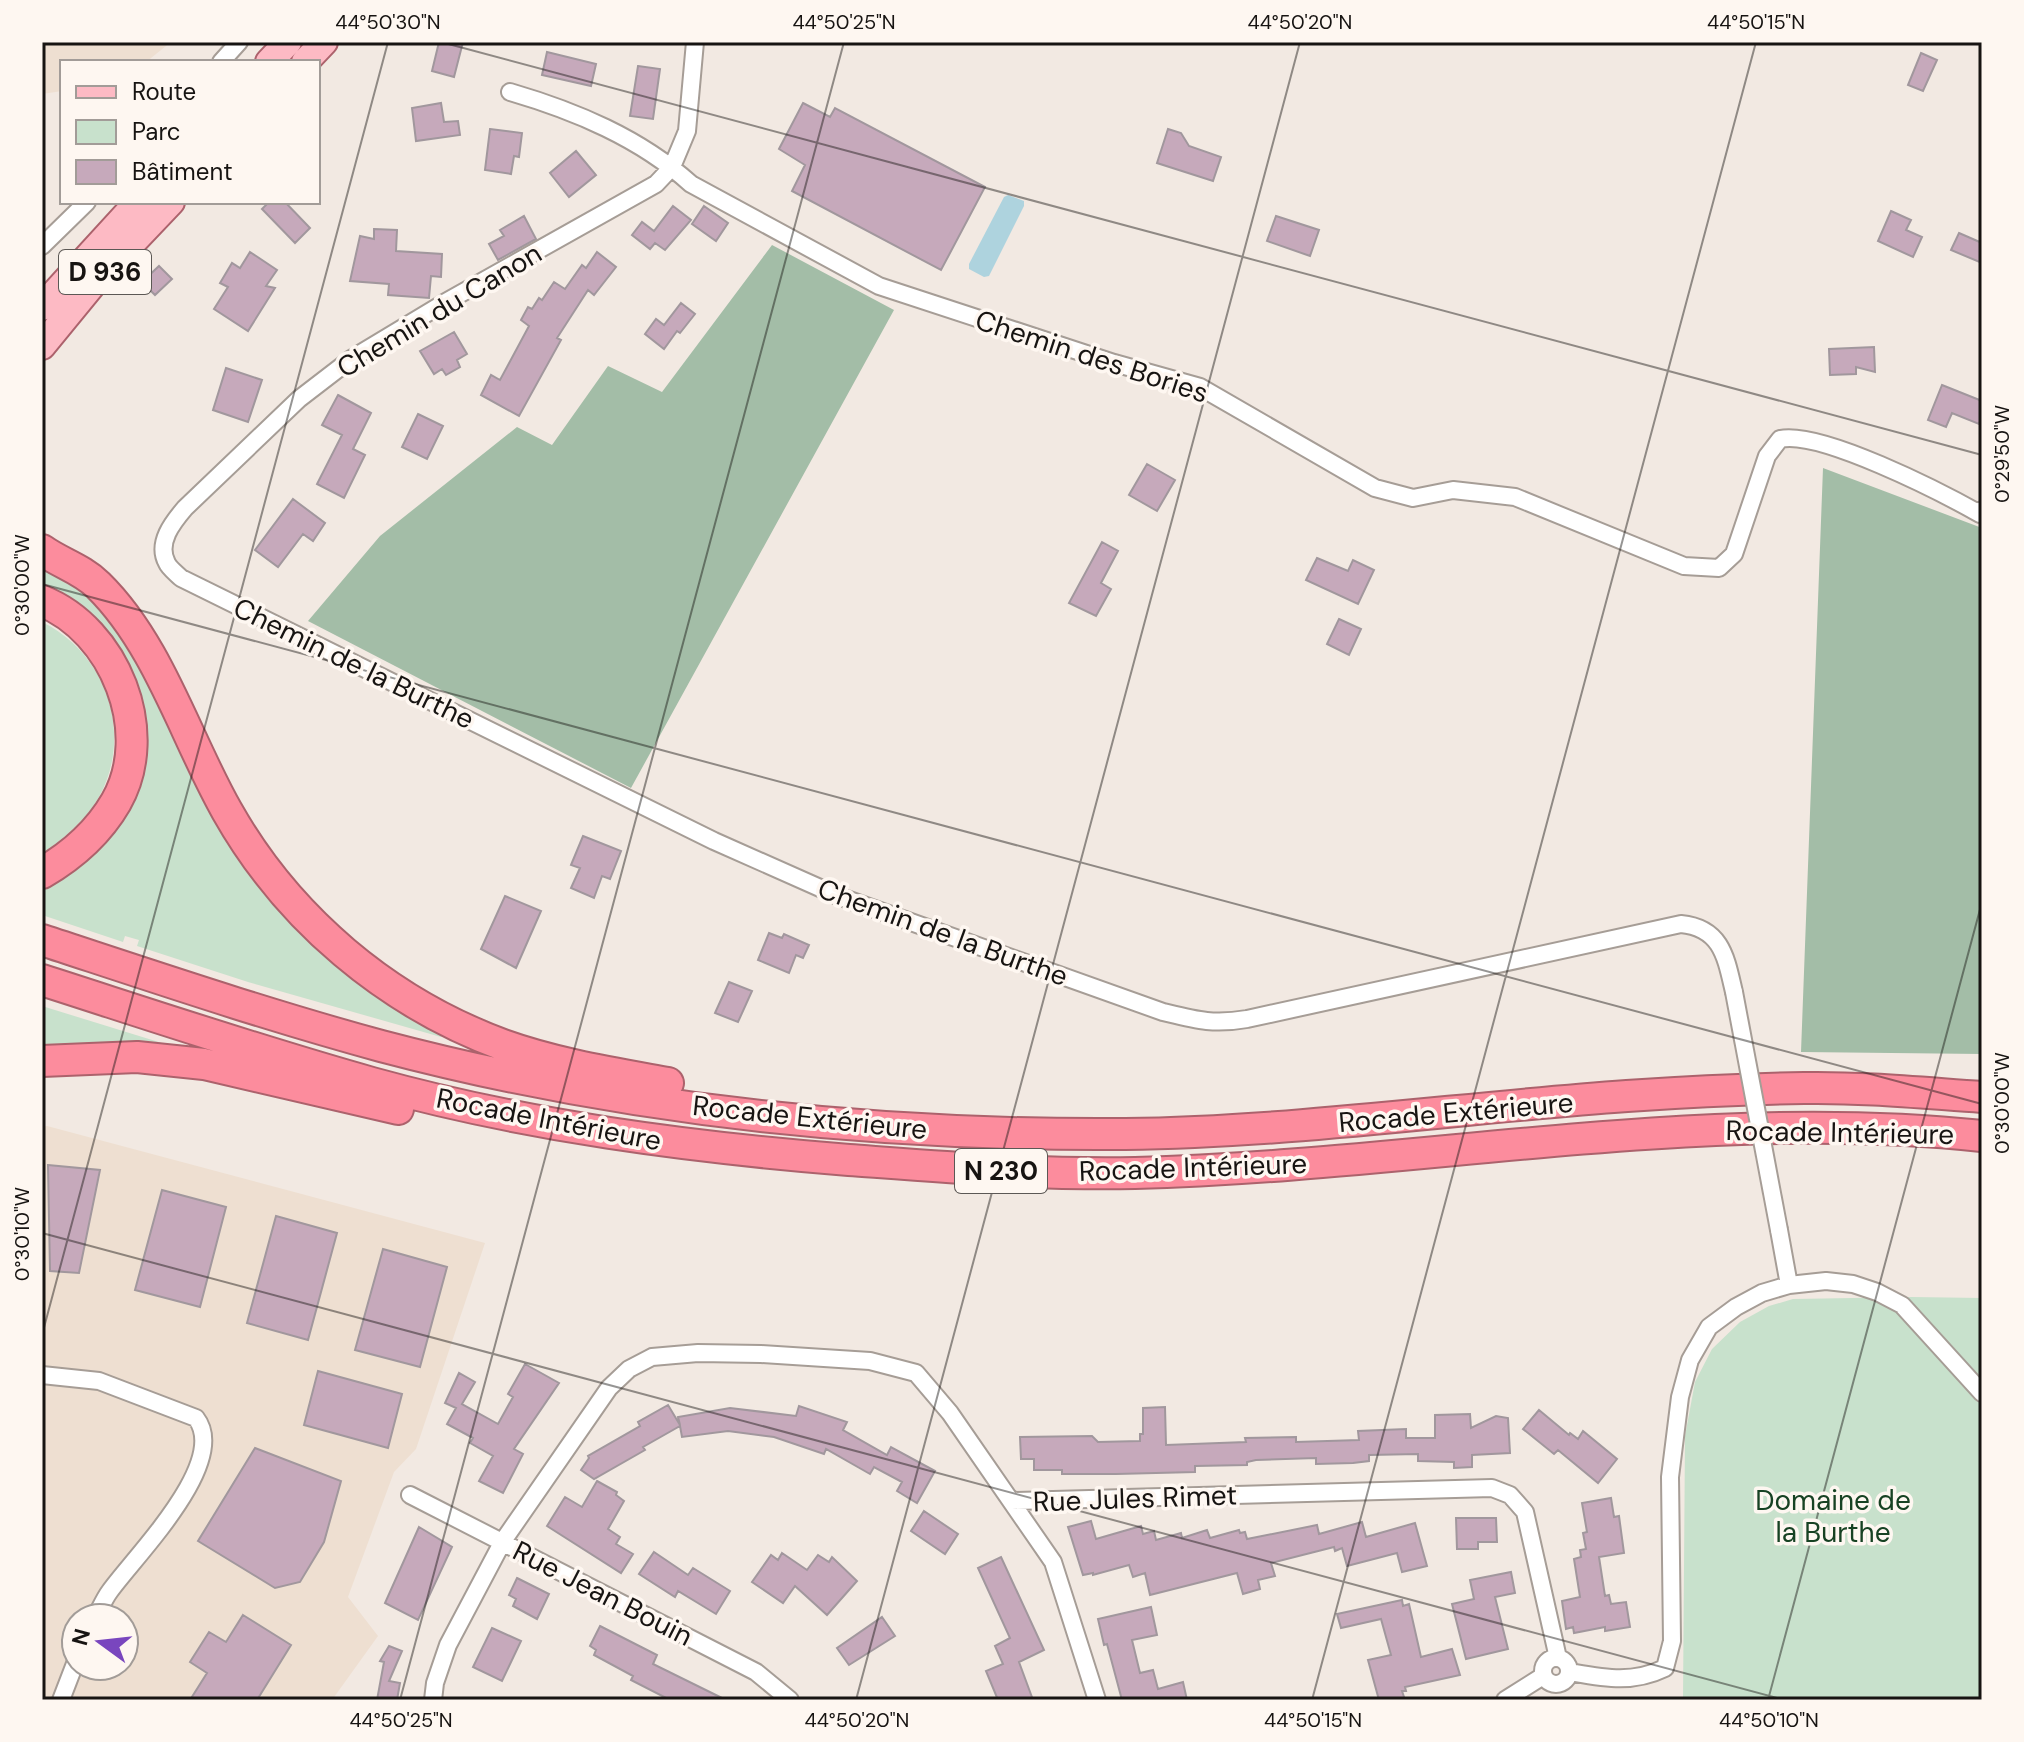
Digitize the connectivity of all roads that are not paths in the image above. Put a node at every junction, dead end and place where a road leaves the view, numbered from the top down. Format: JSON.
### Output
{"nodes":[{"id":1,"x":239,"y":42,"type":"edge"},
{"id":2,"x":288,"y":42,"type":"edge"},
{"id":3,"x":324,"y":42,"type":"edge"},
{"id":4,"x":688,"y":42,"type":"edge"},
{"id":5,"x":694,"y":50,"type":"edge"},
{"id":6,"x":223,"y":60,"type":"edge"},
{"id":7,"x":271,"y":60,"type":"edge"},
{"id":8,"x":307,"y":60,"type":"edge"},
{"id":9,"x":510,"y":92,"type":"dead end"},
{"id":10,"x":672,"y":167,"type":"junction"},
{"id":11,"x":85,"y":204,"type":"edge"},
{"id":12,"x":136,"y":204,"type":"edge"},
{"id":13,"x":169,"y":204,"type":"edge"},
{"id":14,"x":42,"y":246,"type":"edge"},
{"id":15,"x":42,"y":307,"type":"edge"},
{"id":16,"x":42,"y":346,"type":"edge"},
{"id":17,"x":1982,"y":510,"type":"edge"},
{"id":18,"x":44,"y":552,"type":"edge"},
{"id":19,"x":167,"y":563,"type":"joint"},
{"id":20,"x":42,"y":601,"type":"edge"},
{"id":21,"x":42,"y":873,"type":"edge"},
{"id":22,"x":42,"y":940,"type":"edge"},
{"id":23,"x":42,"y":980,"type":"edge"},
{"id":24,"x":42,"y":1061,"type":"edge"},
{"id":25,"x":1982,"y":1097,"type":"edge"},
{"id":26,"x":866,"y":1126,"type":"junction"},
{"id":27,"x":592,"y":1131,"type":"junction"},
{"id":28,"x":1982,"y":1136,"type":"edge"},
{"id":29,"x":1789,"y":1285,"type":"junction"},
{"id":30,"x":42,"y":1375,"type":"edge"},
{"id":31,"x":1982,"y":1393,"type":"edge"},
{"id":32,"x":410,"y":1495,"type":"dead end"},
{"id":33,"x":1012,"y":1501,"type":"junction"},
{"id":34,"x":503,"y":1541,"type":"junction"},
{"id":35,"x":104,"y":1602,"type":"edge"},
{"id":36,"x":1558,"y":1658,"type":"junction"},
{"id":37,"x":1570,"y":1672,"type":"junction"},
{"id":38,"x":1543,"y":1676,"type":"junction"},
{"id":39,"x":433,"y":1700,"type":"edge"},
{"id":40,"x":790,"y":1700,"type":"edge"},
{"id":41,"x":1097,"y":1700,"type":"edge"},
{"id":42,"x":1505,"y":1700,"type":"edge"}],
"edges":[{"from":1,"to":6,"type":"street"},
{"from":2,"to":7,"type":"main road"},
{"from":3,"to":8,"type":"main road"},
{"from":4,"to":5,"type":"street"},
{"from":5,"to":10,"type":"street","name":"Chemin du Canon"},
{"from":9,"to":10,"type":"street"},
{"from":10,"to":17,"type":"street","name":"Chemin des Bories"},
{"from":10,"to":19,"type":"street","name":"Chemin du Canon"},
{"from":11,"to":14,"type":"street"},
{"from":12,"to":15,"type":"main road","number":"D 936"},
{"from":13,"to":16,"type":"main road","number":"D 936"},
{"from":18,"to":26,"type":"highway"},
{"from":19,"to":29,"type":"street","name":"Chemin de la Burthe","bridge":true},
{"from":20,"to":21,"type":"highway"},
{"from":22,"to":26,"type":"highway","name":"Rocade Extérieure","number":"N 230"},
{"from":23,"to":27,"type":"highway","name":"Rocade Intérieure","number":"N 230"},
{"from":24,"to":27,"type":"highway"},
{"from":25,"to":26,"type":"highway","name":"Rocade Extérieure","number":"N 230"},
{"from":27,"to":28,"type":"highway","name":"Rocade Intérieure","number":"N 230"},
{"from":29,"to":31,"type":"street"},
{"from":29,"to":37,"type":"street"},
{"from":30,"to":35,"type":"street"},
{"from":32,"to":34,"type":"street","name":"Rue Jean Bouin"},
{"from":33,"to":34,"type":"street","name":"Rue Jules Rimet"},
{"from":33,"to":36,"type":"street","name":"Rue Jules Rimet"},
{"from":33,"to":41,"type":"street"},
{"from":34,"to":39,"type":"street","name":"Rue Jules Rimet"},
{"from":34,"to":40,"type":"street","name":"Rue Jean Bouin"},
{"from":36,"to":37,"type":"street"},
{"from":36,"to":38,"type":"street"},
{"from":37,"to":38,"type":"street"},
{"from":38,"to":42,"type":"street"}]}
